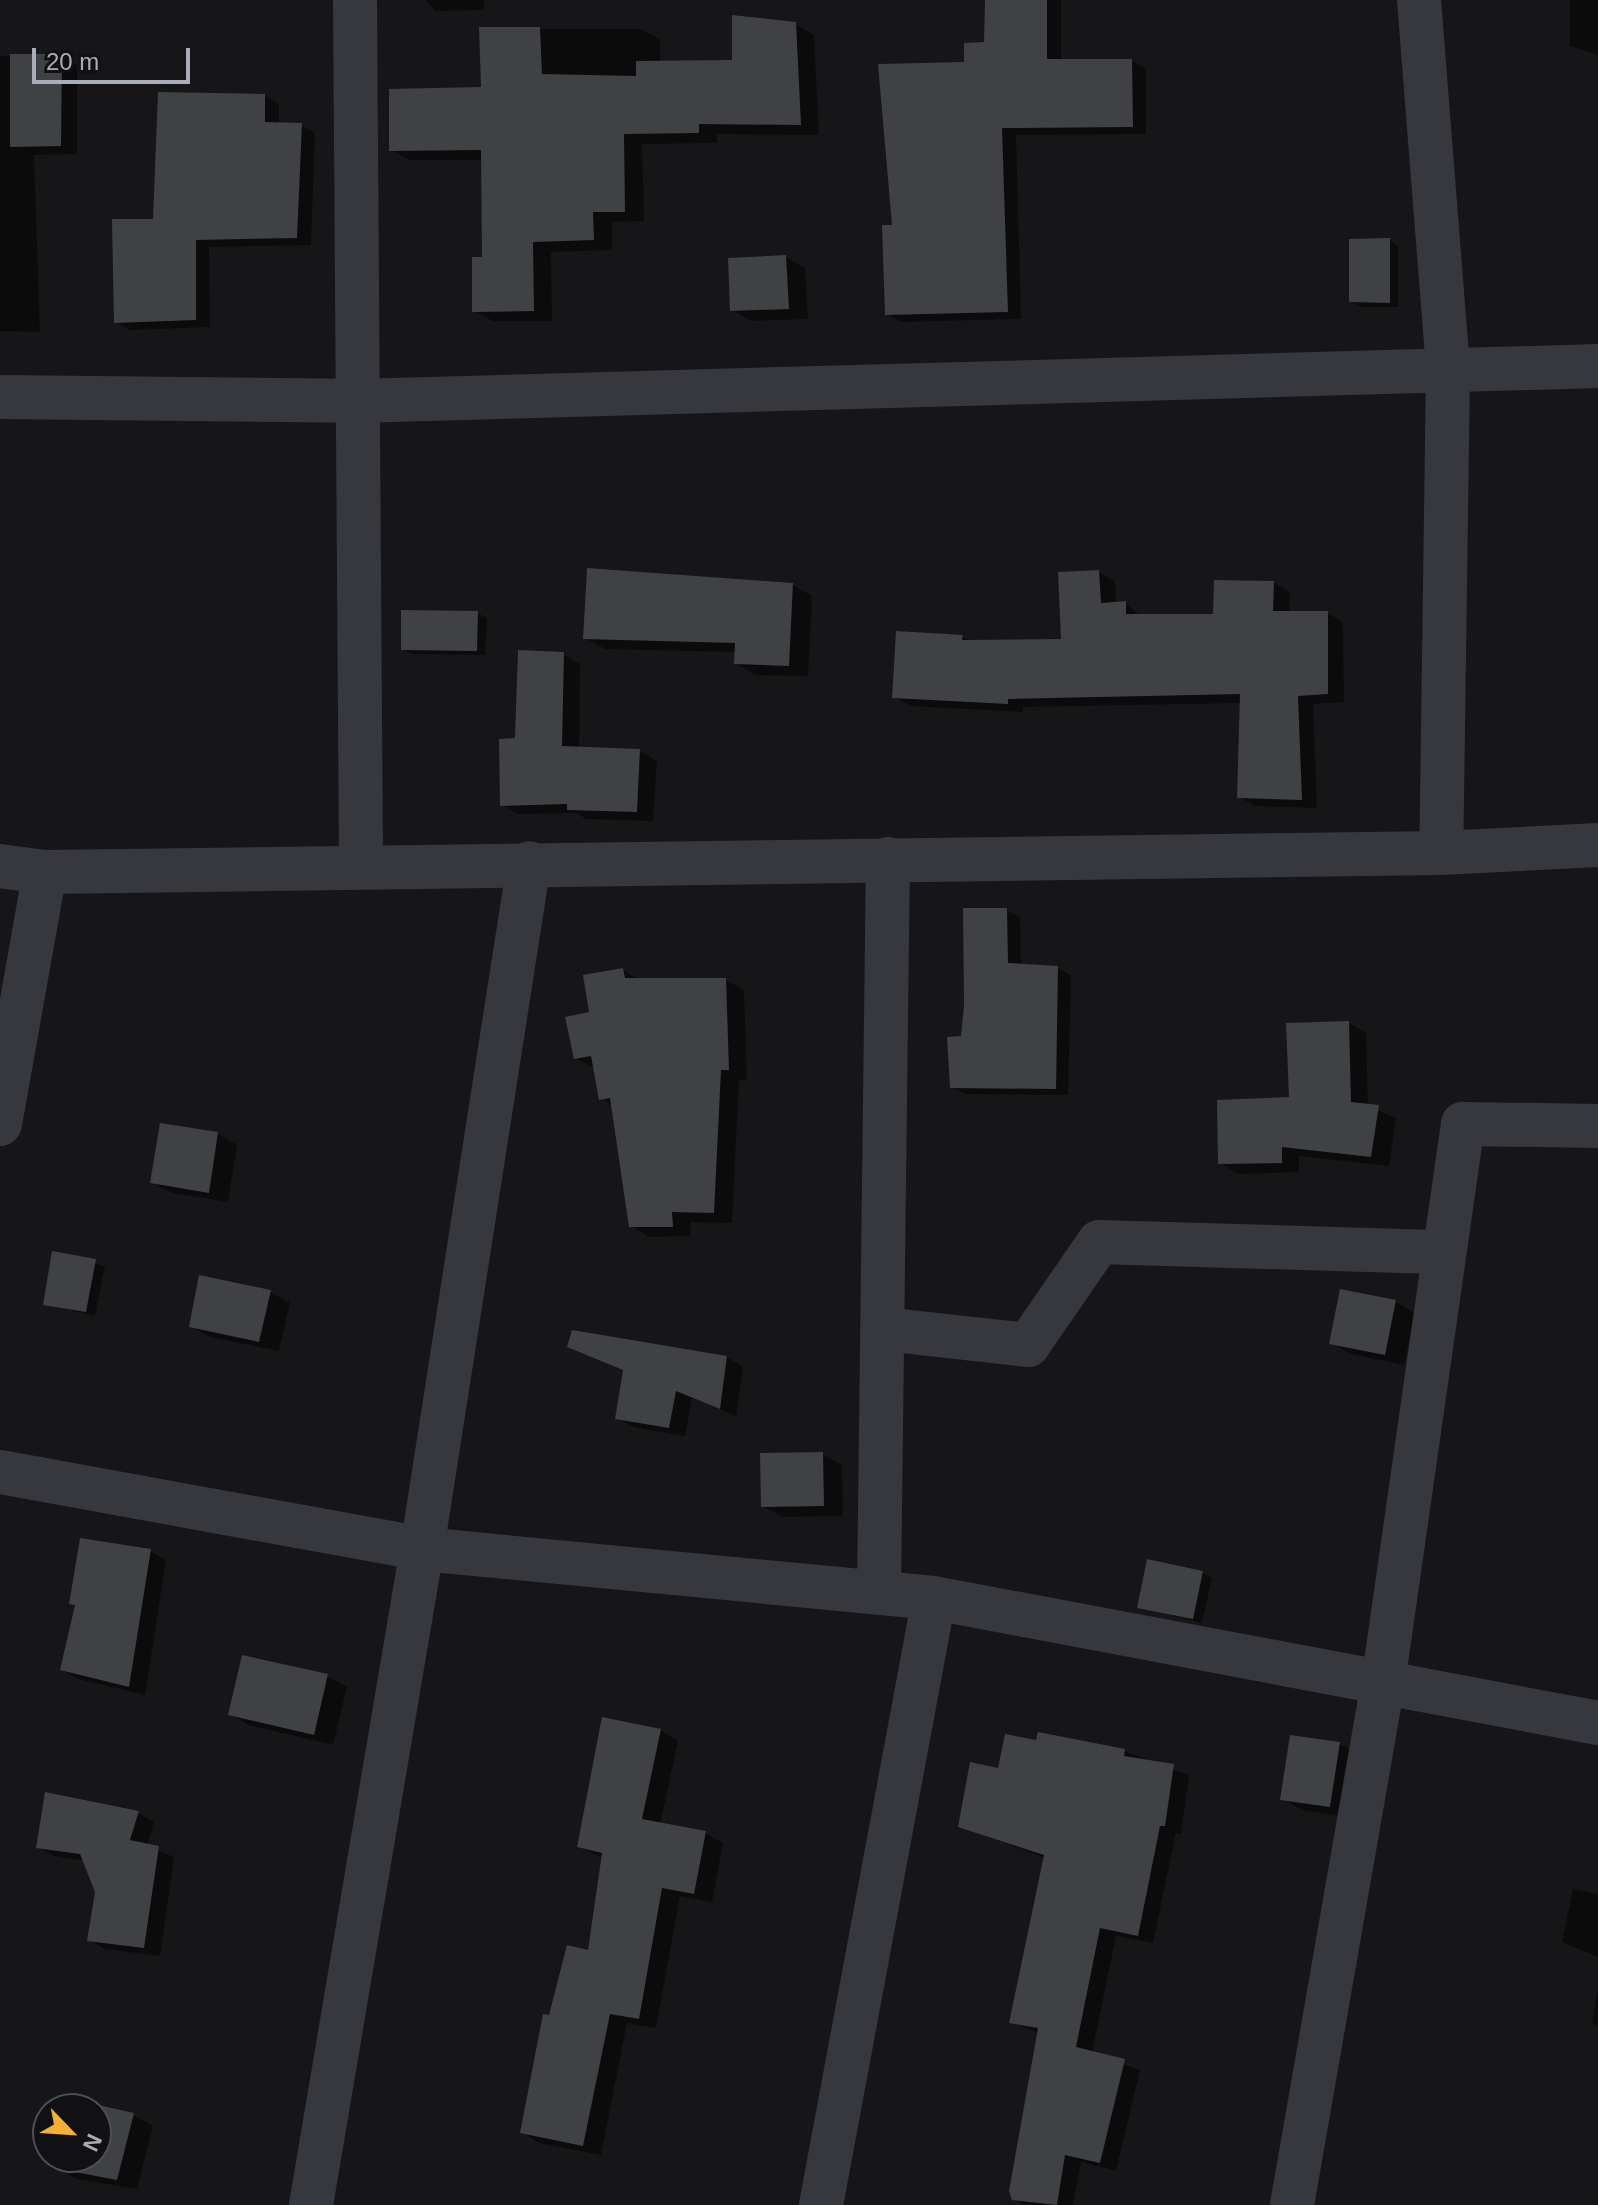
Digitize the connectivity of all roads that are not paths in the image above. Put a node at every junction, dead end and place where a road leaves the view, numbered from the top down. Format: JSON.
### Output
{"nodes":[{"id":1,"x":355,"y":0,"type":"edge"},
{"id":2,"x":1419,"y":0,"type":"edge"},
{"id":3,"x":1598,"y":366,"type":"edge"},
{"id":4,"x":1448,"y":370,"type":"junction"},
{"id":5,"x":0,"y":397,"type":"edge"},
{"id":6,"x":356,"y":401,"type":"junction"},
{"id":7,"x":1598,"y":845,"type":"edge"},
{"id":8,"x":1441,"y":853,"type":"junction"},
{"id":9,"x":888,"y":859,"type":"junction"},
{"id":10,"x":529,"y":863,"type":"junction"},
{"id":11,"x":0,"y":866,"type":"edge"},
{"id":12,"x":361,"y":866,"type":"junction"},
{"id":13,"x":45,"y":872,"type":"junction"},
{"id":14,"x":0,"y":1124,"type":"edge"},
{"id":15,"x":1598,"y":1126,"type":"edge"},
{"id":16,"x":1444,"y":1252,"type":"junction"},
{"id":17,"x":883,"y":1329,"type":"junction"},
{"id":18,"x":0,"y":1472,"type":"edge"},
{"id":19,"x":422,"y":1549,"type":"junction"},
{"id":20,"x":879,"y":1592,"type":"junction"},
{"id":21,"x":934,"y":1598,"type":"junction"},
{"id":22,"x":1383,"y":1683,"type":"junction"},
{"id":23,"x":1598,"y":1723,"type":"edge"},
{"id":24,"x":311,"y":2205,"type":"edge"},
{"id":25,"x":821,"y":2205,"type":"edge"},
{"id":26,"x":1292,"y":2205,"type":"edge"}],
"edges":[{"from":1,"to":6,"type":"street"},
{"from":2,"to":4,"type":"street"},
{"from":3,"to":4,"type":"street"},
{"from":4,"to":6,"type":"street"},
{"from":4,"to":8,"type":"street"},
{"from":5,"to":6,"type":"street"},
{"from":6,"to":12,"type":"street"},
{"from":7,"to":8,"type":"street"},
{"from":8,"to":9,"type":"street"},
{"from":9,"to":10,"type":"street"},
{"from":9,"to":17,"type":"street"},
{"from":10,"to":12,"type":"street"},
{"from":10,"to":19,"type":"street"},
{"from":11,"to":13,"type":"street"},
{"from":12,"to":13,"type":"street"},
{"from":13,"to":14,"type":"street"},
{"from":15,"to":16,"type":"street"},
{"from":16,"to":17,"type":"street"},
{"from":16,"to":22,"type":"street"},
{"from":17,"to":20,"type":"street"},
{"from":18,"to":19,"type":"street"},
{"from":19,"to":20,"type":"street"},
{"from":19,"to":24,"type":"street"},
{"from":20,"to":21,"type":"street"},
{"from":21,"to":22,"type":"street"},
{"from":21,"to":25,"type":"street"},
{"from":22,"to":23,"type":"street"},
{"from":22,"to":26,"type":"street"}]}
